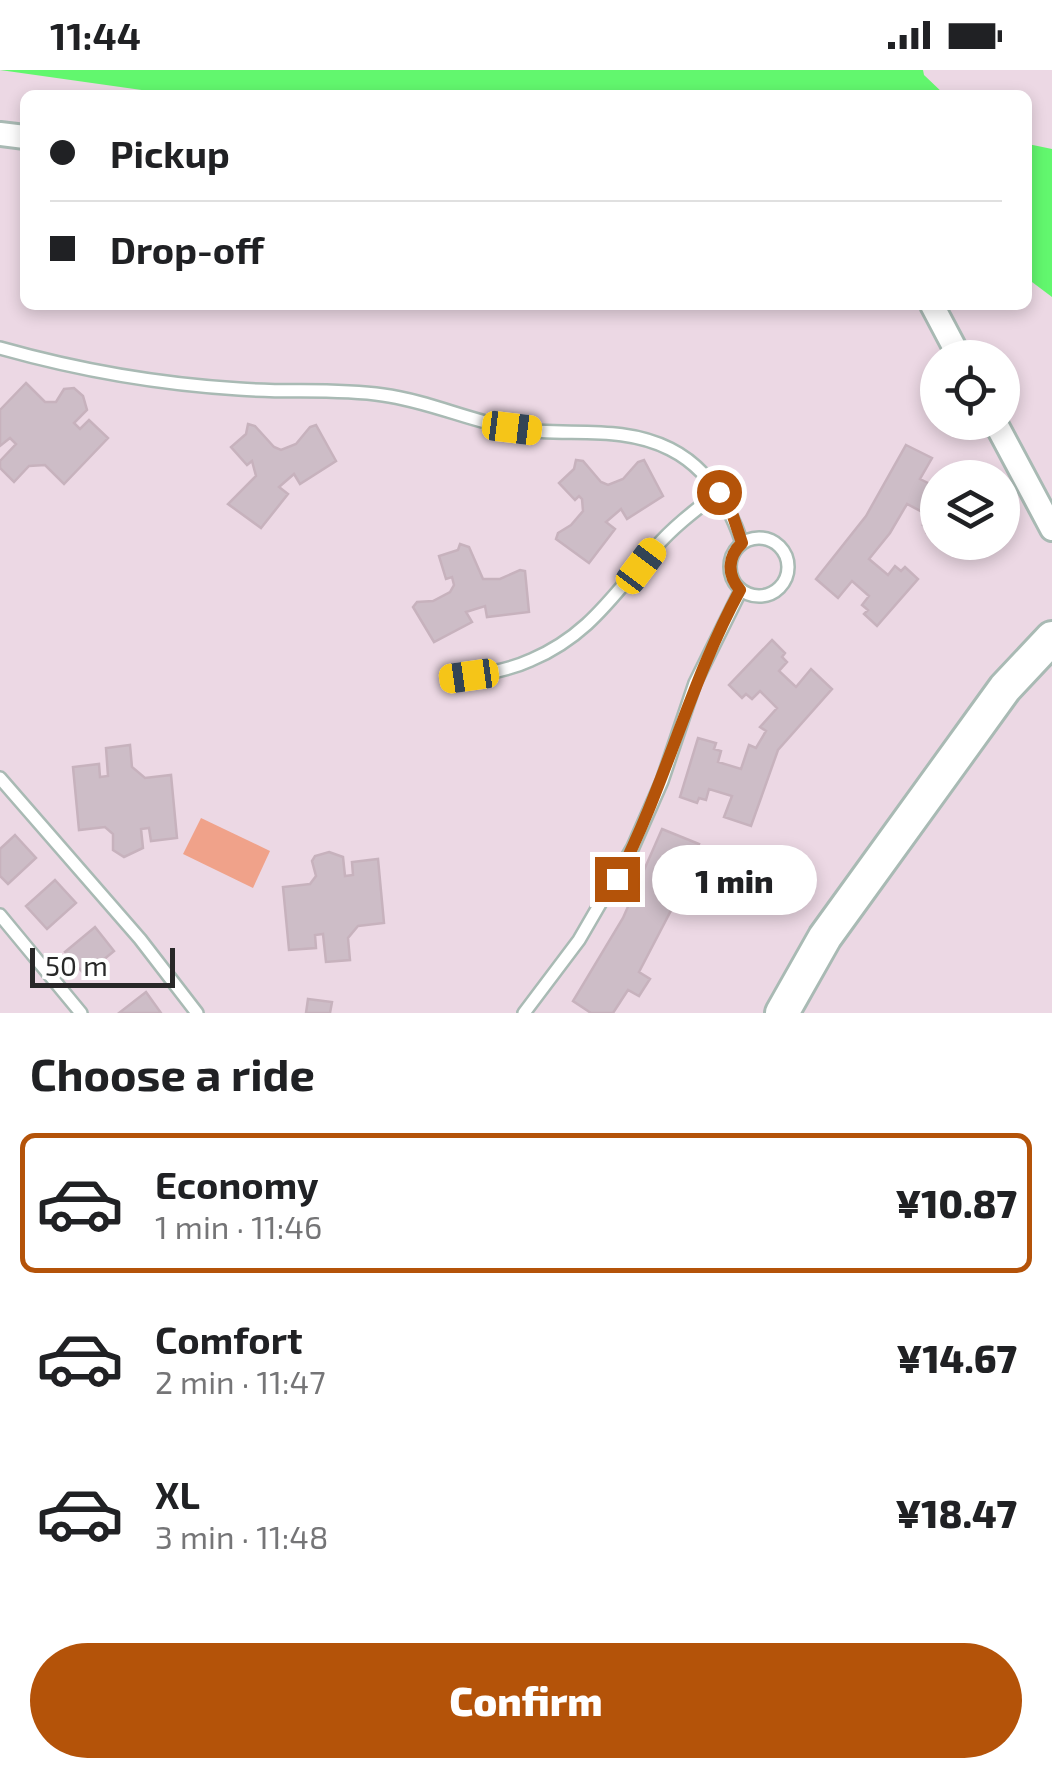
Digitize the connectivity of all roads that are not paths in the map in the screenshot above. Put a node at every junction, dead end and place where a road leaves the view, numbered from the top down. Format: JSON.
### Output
{"nodes":[{"id":1,"x":935,"y":310,"type":"edge"},
{"id":2,"x":950,"y":340,"type":"edge"},
{"id":3,"x":0,"y":348,"type":"edge"},
{"id":4,"x":1005,"y":440,"type":"edge"},
{"id":5,"x":719,"y":492,"type":"junction"},
{"id":6,"x":1052,"y":529,"type":"edge"},
{"id":7,"x":742,"y":543,"type":"junction"},
{"id":8,"x":740,"y":590,"type":"junction"},
{"id":9,"x":1052,"y":638,"type":"edge"},
{"id":10,"x":448,"y":678,"type":"dead end"},
{"id":11,"x":0,"y":778,"type":"edge"},
{"id":12,"x":0,"y":915,"type":"edge"},
{"id":13,"x":81,"y":1013,"type":"edge"},
{"id":14,"x":197,"y":1013,"type":"edge"},
{"id":15,"x":524,"y":1013,"type":"edge"},
{"id":16,"x":782,"y":1013,"type":"edge"}],
"edges":[{"from":1,"to":2,"type":"street"},
{"from":3,"to":5,"type":"lane"},
{"from":4,"to":6,"type":"street"},
{"from":5,"to":7,"type":"lane"},
{"from":5,"to":10,"type":"lane"},
{"from":7,"to":8,"type":"lane"},
{"from":7,"to":8,"type":"lane"},
{"from":8,"to":15,"type":"lane"},
{"from":9,"to":16,"type":"street"},
{"from":11,"to":14,"type":"lane"},
{"from":12,"to":13,"type":"lane"}]}
